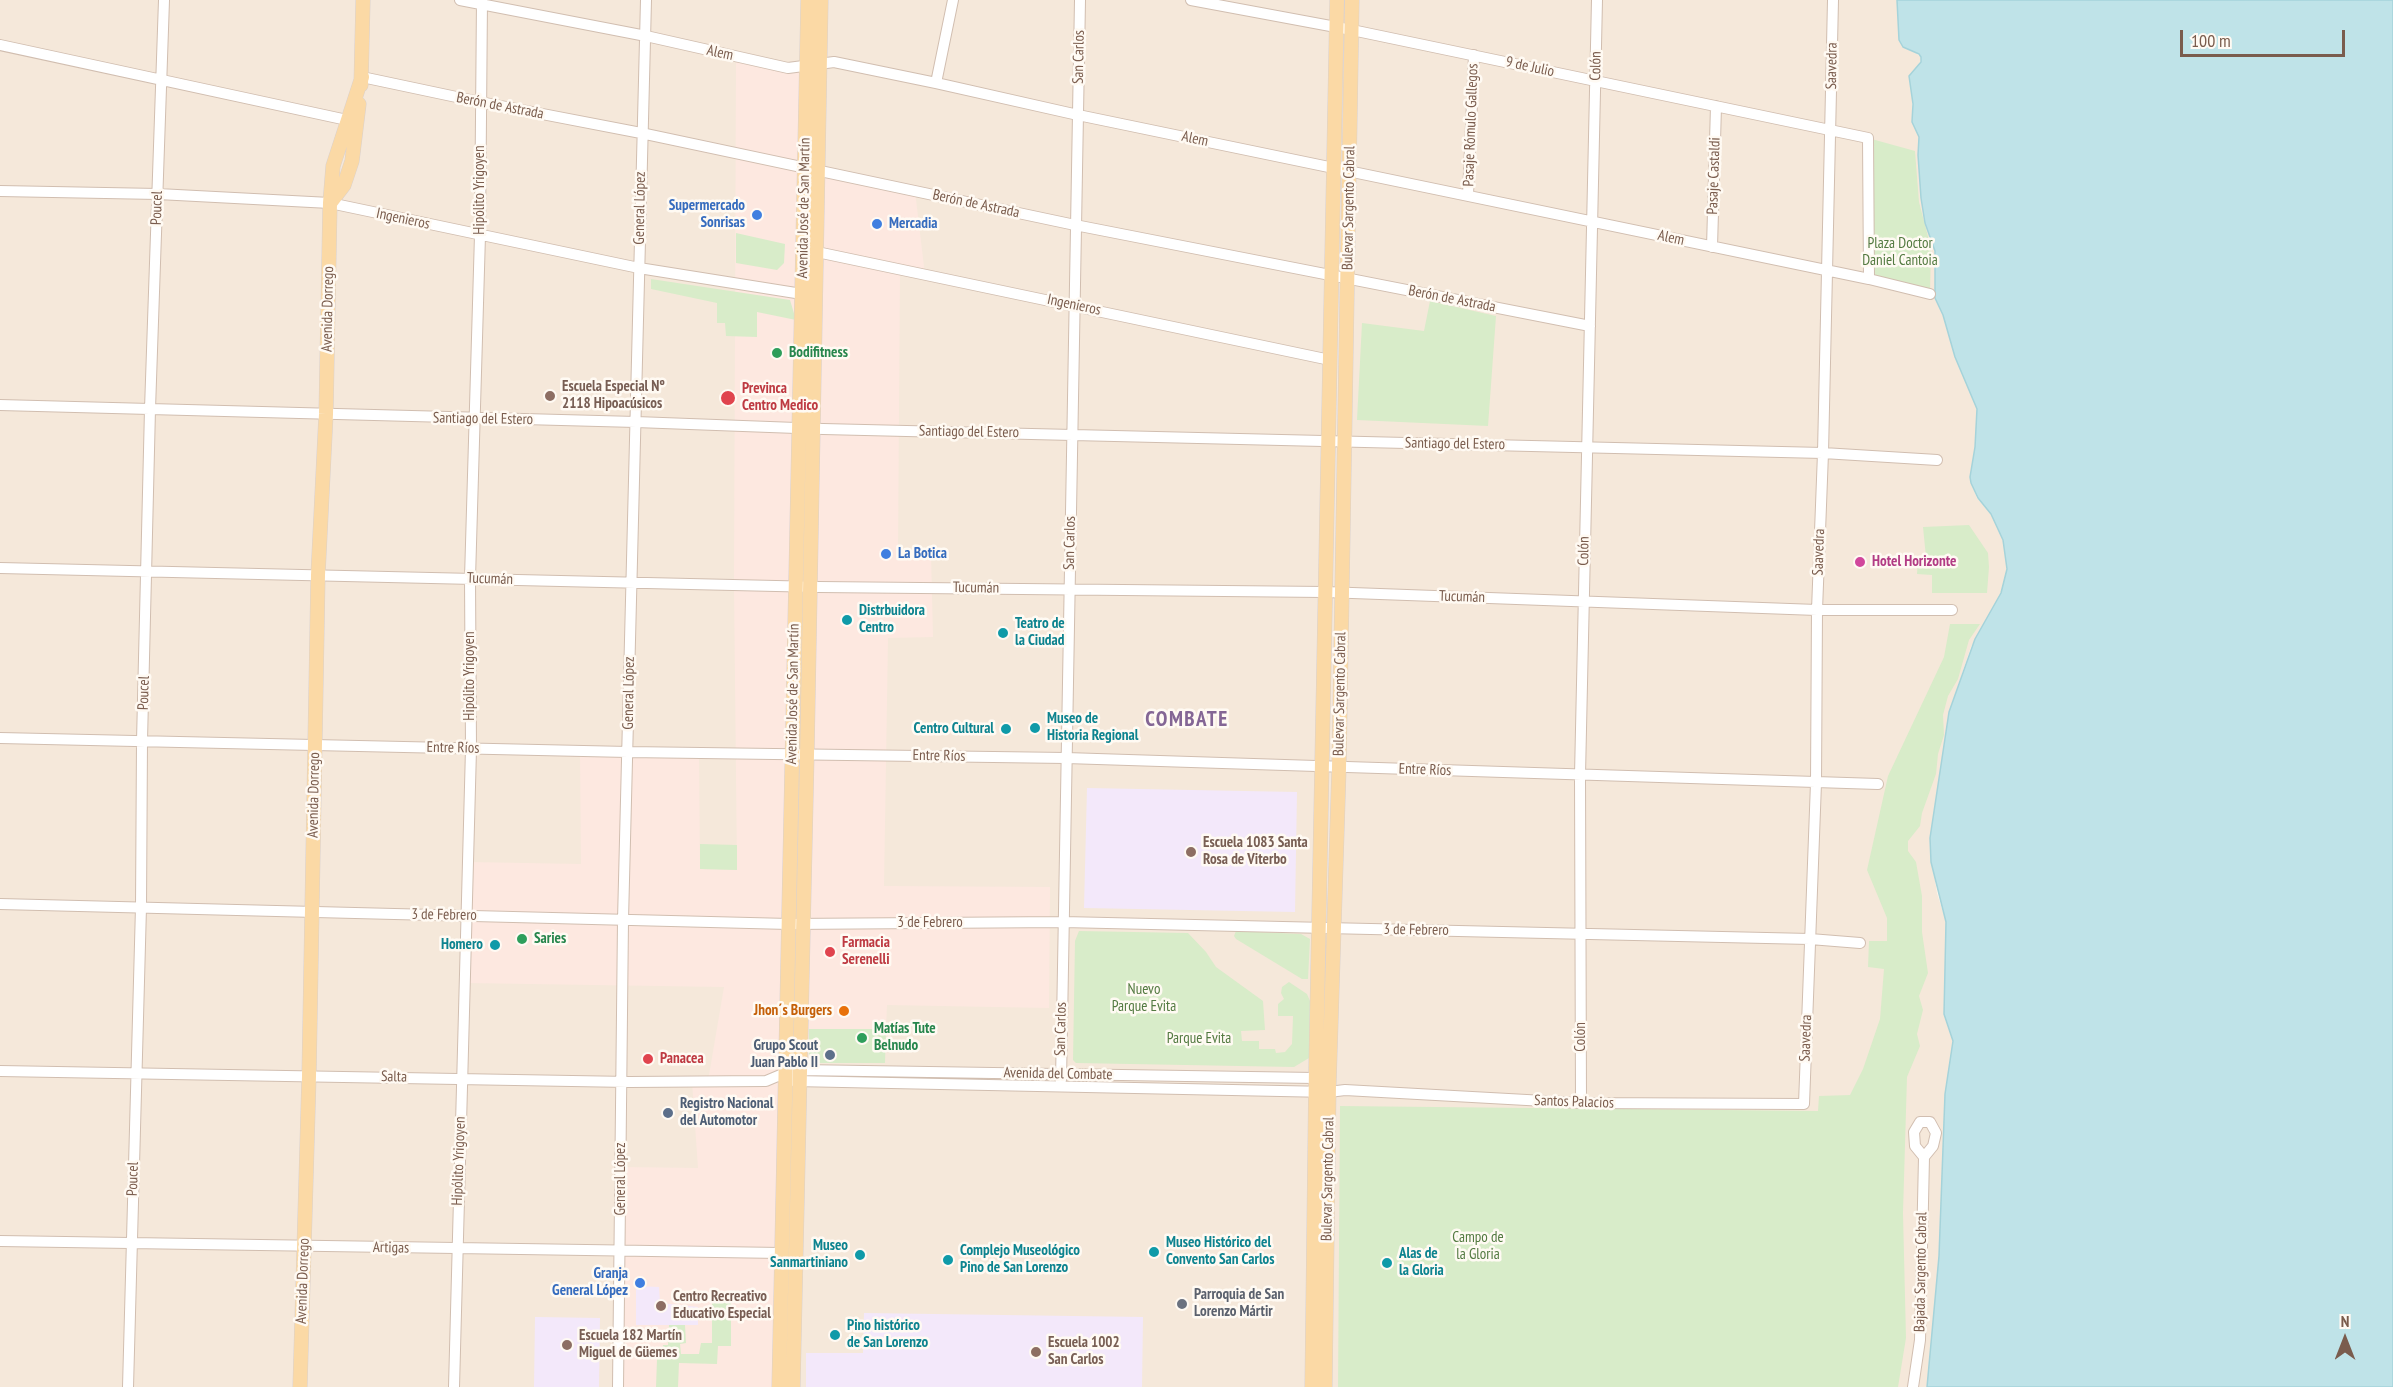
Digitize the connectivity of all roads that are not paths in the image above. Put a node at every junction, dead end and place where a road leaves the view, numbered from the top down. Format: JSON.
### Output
{"nodes":[{"id":1,"x":164,"y":0,"type":"edge"},
{"id":2,"x":363,"y":0,"type":"edge"},
{"id":3,"x":460,"y":0,"type":"edge"},
{"id":4,"x":646,"y":0,"type":"edge"},
{"id":5,"x":808,"y":0,"type":"edge"},
{"id":6,"x":821,"y":0,"type":"edge"},
{"id":7,"x":953,"y":0,"type":"edge"},
{"id":8,"x":1080,"y":0,"type":"edge"},
{"id":9,"x":1191,"y":0,"type":"edge"},
{"id":10,"x":1337,"y":0,"type":"edge"},
{"id":11,"x":1352,"y":0,"type":"edge"},
{"id":12,"x":1597,"y":0,"type":"edge"},
{"id":13,"x":1833,"y":0,"type":"edge"},
{"id":14,"x":482,"y":2,"type":"edge"},
{"id":15,"x":1337,"y":27,"type":"junction"},
{"id":16,"x":1352,"y":30,"type":"junction"},
{"id":17,"x":646,"y":36,"type":"junction"},
{"id":18,"x":0,"y":45,"type":"edge"},
{"id":19,"x":1474,"y":55,"type":"junction"},
{"id":20,"x":813,"y":66,"type":"junction"},
{"id":21,"x":362,"y":77,"type":"junction"},
{"id":22,"x":1596,"y":81,"type":"junction"},
{"id":23,"x":162,"y":82,"type":"junction"},
{"id":24,"x":936,"y":83,"type":"junction"},
{"id":25,"x":480,"y":102,"type":"junction"},
{"id":26,"x":1716,"y":106,"type":"junction"},
{"id":27,"x":1078,"y":115,"type":"junction"},
{"id":28,"x":347,"y":120,"type":"junction"},
{"id":29,"x":1831,"y":130,"type":"junction"},
{"id":30,"x":641,"y":133,"type":"junction"},
{"id":31,"x":354,"y":144,"type":"junction"},
{"id":32,"x":1334,"y":167,"type":"junction"},
{"id":33,"x":811,"y":170,"type":"junction"},
{"id":34,"x":1349,"y":170,"type":"junction"},
{"id":35,"x":0,"y":191,"type":"edge"},
{"id":36,"x":158,"y":194,"type":"junction"},
{"id":37,"x":1468,"y":195,"type":"junction"},
{"id":38,"x":330,"y":203,"type":"junction"},
{"id":39,"x":1594,"y":222,"type":"junction"},
{"id":40,"x":1075,"y":225,"type":"junction"},
{"id":41,"x":480,"y":235,"type":"junction"},
{"id":42,"x":1712,"y":247,"type":"junction"},
{"id":43,"x":817,"y":252,"type":"junction"},
{"id":44,"x":639,"y":268,"type":"junction"},
{"id":45,"x":1827,"y":271,"type":"junction"},
{"id":46,"x":1332,"y":276,"type":"junction"},
{"id":47,"x":1347,"y":279,"type":"junction"},
{"id":48,"x":1869,"y":279,"type":"junction"},
{"id":49,"x":802,"y":294,"type":"junction"},
{"id":50,"x":1930,"y":294,"type":"dead end"},
{"id":51,"x":1073,"y":305,"type":"junction"},
{"id":52,"x":1590,"y":326,"type":"junction"},
{"id":53,"x":1330,"y":360,"type":"junction"},
{"id":54,"x":0,"y":405,"type":"edge"},
{"id":55,"x":150,"y":409,"type":"junction"},
{"id":56,"x":326,"y":414,"type":"junction"},
{"id":57,"x":473,"y":419,"type":"junction"},
{"id":58,"x":636,"y":422,"type":"junction"},
{"id":59,"x":799,"y":428,"type":"junction"},
{"id":60,"x":813,"y":429,"type":"junction"},
{"id":61,"x":1071,"y":435,"type":"junction"},
{"id":62,"x":1328,"y":440,"type":"junction"},
{"id":63,"x":1344,"y":441,"type":"junction"},
{"id":64,"x":1586,"y":447,"type":"junction"},
{"id":65,"x":1824,"y":453,"type":"junction"},
{"id":66,"x":1937,"y":460,"type":"dead end"},
{"id":67,"x":0,"y":568,"type":"edge"},
{"id":68,"x":148,"y":572,"type":"junction"},
{"id":69,"x":318,"y":575,"type":"junction"},
{"id":70,"x":470,"y":578,"type":"junction"},
{"id":71,"x":632,"y":583,"type":"junction"},
{"id":72,"x":796,"y":586,"type":"junction"},
{"id":73,"x":810,"y":587,"type":"junction"},
{"id":74,"x":1069,"y":589,"type":"junction"},
{"id":75,"x":1325,"y":592,"type":"junction"},
{"id":76,"x":1342,"y":592,"type":"junction"},
{"id":77,"x":1583,"y":601,"type":"junction"},
{"id":78,"x":1817,"y":610,"type":"junction"},
{"id":79,"x":1952,"y":610,"type":"dead end"},
{"id":80,"x":0,"y":738,"type":"edge"},
{"id":81,"x":142,"y":741,"type":"junction"},
{"id":82,"x":315,"y":745,"type":"junction"},
{"id":83,"x":471,"y":749,"type":"junction"},
{"id":84,"x":628,"y":752,"type":"junction"},
{"id":85,"x":792,"y":753,"type":"junction"},
{"id":86,"x":807,"y":754,"type":"junction"},
{"id":87,"x":1066,"y":758,"type":"junction"},
{"id":88,"x":1322,"y":768,"type":"junction"},
{"id":89,"x":1339,"y":768,"type":"junction"},
{"id":90,"x":1580,"y":775,"type":"junction"},
{"id":91,"x":1816,"y":783,"type":"junction"},
{"id":92,"x":1878,"y":784,"type":"dead end"},
{"id":93,"x":0,"y":904,"type":"edge"},
{"id":94,"x":141,"y":907,"type":"junction"},
{"id":95,"x":311,"y":912,"type":"junction"},
{"id":96,"x":467,"y":915,"type":"junction"},
{"id":97,"x":623,"y":920,"type":"junction"},
{"id":98,"x":1063,"y":922,"type":"junction"},
{"id":99,"x":789,"y":924,"type":"junction"},
{"id":100,"x":803,"y":924,"type":"junction"},
{"id":101,"x":1318,"y":928,"type":"junction"},
{"id":102,"x":1334,"y":928,"type":"junction"},
{"id":103,"x":1580,"y":934,"type":"junction"},
{"id":104,"x":1810,"y":939,"type":"junction"},
{"id":105,"x":1860,"y":943,"type":"dead end"},
{"id":106,"x":0,"y":1071,"type":"edge"},
{"id":107,"x":136,"y":1074,"type":"junction"},
{"id":108,"x":1061,"y":1074,"type":"junction"},
{"id":109,"x":800,"y":1075,"type":"junction"},
{"id":110,"x":309,"y":1076,"type":"junction"},
{"id":111,"x":785,"y":1077,"type":"junction"},
{"id":112,"x":462,"y":1079,"type":"junction"},
{"id":113,"x":621,"y":1082,"type":"junction"},
{"id":114,"x":1060,"y":1086,"type":"junction"},
{"id":115,"x":1322,"y":1086,"type":"junction"},
{"id":116,"x":1581,"y":1103,"type":"junction"},
{"id":117,"x":1804,"y":1104,"type":"joint"},
{"id":118,"x":1924,"y":1157,"type":"dead end"},
{"id":119,"x":0,"y":1241,"type":"edge"},
{"id":120,"x":131,"y":1243,"type":"junction"},
{"id":121,"x":304,"y":1246,"type":"junction"},
{"id":122,"x":456,"y":1249,"type":"junction"},
{"id":123,"x":621,"y":1251,"type":"junction"},
{"id":124,"x":782,"y":1253,"type":"junction"},
{"id":125,"x":128,"y":1387,"type":"edge"},
{"id":126,"x":300,"y":1387,"type":"edge"},
{"id":127,"x":454,"y":1387,"type":"edge"},
{"id":128,"x":618,"y":1387,"type":"edge"},
{"id":129,"x":778,"y":1387,"type":"edge"},
{"id":130,"x":793,"y":1387,"type":"edge"},
{"id":131,"x":1312,"y":1387,"type":"edge"},
{"id":132,"x":1325,"y":1387,"type":"edge"},
{"id":133,"x":1913,"y":1387,"type":"edge"}],
"edges":[{"from":1,"to":23,"type":"street","name":"Poucel"},
{"from":2,"to":21,"type":"main road","name":"Avenida Dorrego"},
{"from":3,"to":14,"type":"street","name":"Alem"},
{"from":4,"to":17,"type":"street","name":"General López"},
{"from":5,"to":20,"type":"main road","name":"Avenida José de San Martín"},
{"from":6,"to":20,"type":"main road","name":"Avenida José de San Martín"},
{"from":7,"to":24,"type":"street"},
{"from":8,"to":27,"type":"street","name":"San Carlos"},
{"from":9,"to":15,"type":"street","name":"9 de Julio"},
{"from":10,"to":15,"type":"main road","name":"Bulevar Sargento Cabral"},
{"from":11,"to":16,"type":"main road","name":"Bulevar Sargento Cabral"},
{"from":12,"to":22,"type":"street","name":"Colón"},
{"from":13,"to":29,"type":"street","name":"Saavedra"},
{"from":14,"to":17,"type":"street","name":"Alem"},
{"from":14,"to":25,"type":"street","name":"Hipólito Yrigoyen"},
{"from":15,"to":16,"type":"street","name":"9 de Julio"},
{"from":15,"to":32,"type":"main road","name":"Bulevar Sargento Cabral"},
{"from":16,"to":19,"type":"street","name":"9 de Julio"},
{"from":16,"to":34,"type":"main road","name":"Bulevar Sargento Cabral"},
{"from":17,"to":20,"type":"street","name":"Alem"},
{"from":17,"to":30,"type":"street","name":"General López"},
{"from":18,"to":23,"type":"street"},
{"from":19,"to":22,"type":"street","name":"9 de Julio"},
{"from":19,"to":37,"type":"street","name":"Pasaje Rómulo Gallegos"},
{"from":20,"to":24,"type":"street","name":"Alem"},
{"from":20,"to":33,"type":"main road","name":"Avenida José de San Martín"},
{"from":21,"to":25,"type":"street","name":"Berón de Astrada"},
{"from":21,"to":28,"type":"main road","name":"Avenida Dorrego"},
{"from":21,"to":31,"type":"main road","name":"Avenida Dorrego"},
{"from":22,"to":26,"type":"street","name":"9 de Julio"},
{"from":22,"to":39,"type":"street","name":"Colón"},
{"from":23,"to":28,"type":"street"},
{"from":23,"to":36,"type":"street","name":"Poucel"},
{"from":24,"to":27,"type":"street","name":"Alem"},
{"from":25,"to":30,"type":"street","name":"Berón de Astrada"},
{"from":25,"to":41,"type":"street","name":"Hipólito Yrigoyen"},
{"from":26,"to":29,"type":"street","name":"9 de Julio"},
{"from":26,"to":42,"type":"street","name":"Pasaje Castaldi"},
{"from":27,"to":32,"type":"street","name":"Alem"},
{"from":27,"to":40,"type":"street","name":"San Carlos"},
{"from":28,"to":31,"type":"street"},
{"from":28,"to":38,"type":"main road","name":"Avenida Dorrego"},
{"from":29,"to":45,"type":"street","name":"Saavedra"},
{"from":29,"to":48,"type":"street","name":"9 de Julio"},
{"from":30,"to":33,"type":"street","name":"Berón de Astrada"},
{"from":30,"to":44,"type":"street","name":"General López"},
{"from":31,"to":38,"type":"main road","name":"Avenida Dorrego"},
{"from":32,"to":34,"type":"street","name":"Alem"},
{"from":32,"to":46,"type":"main road","name":"Bulevar Sargento Cabral"},
{"from":33,"to":40,"type":"street","name":"Berón de Astrada"},
{"from":33,"to":43,"type":"main road","name":"Avenida José de San Martín"},
{"from":33,"to":49,"type":"main road","name":"Avenida José de San Martín"},
{"from":34,"to":37,"type":"street","name":"Alem"},
{"from":34,"to":47,"type":"main road","name":"Bulevar Sargento Cabral"},
{"from":35,"to":36,"type":"street","name":"Ingenieros"},
{"from":36,"to":38,"type":"street","name":"Ingenieros"},
{"from":36,"to":55,"type":"street","name":"Poucel"},
{"from":37,"to":39,"type":"street","name":"Alem"},
{"from":38,"to":41,"type":"street","name":"Ingenieros"},
{"from":38,"to":56,"type":"main road","name":"Avenida Dorrego"},
{"from":39,"to":42,"type":"street","name":"Alem"},
{"from":39,"to":52,"type":"street","name":"Colón"},
{"from":40,"to":46,"type":"street","name":"Berón de Astrada"},
{"from":40,"to":51,"type":"street","name":"San Carlos"},
{"from":41,"to":44,"type":"street","name":"Ingenieros"},
{"from":41,"to":57,"type":"street","name":"Hipólito Yrigoyen"},
{"from":42,"to":45,"type":"street","name":"Alem"},
{"from":43,"to":51,"type":"street","name":"Ingenieros"},
{"from":43,"to":60,"type":"main road","name":"Avenida José de San Martín"},
{"from":44,"to":49,"type":"street","name":"Ingenieros"},
{"from":44,"to":58,"type":"street","name":"General López"},
{"from":45,"to":48,"type":"street","name":"Alem"},
{"from":45,"to":65,"type":"street","name":"Saavedra"},
{"from":46,"to":47,"type":"street","name":"Berón de Astrada"},
{"from":46,"to":53,"type":"main road","name":"Bulevar Sargento Cabral"},
{"from":47,"to":52,"type":"street","name":"Berón de Astrada"},
{"from":47,"to":63,"type":"main road","name":"Bulevar Sargento Cabral"},
{"from":48,"to":50,"type":"street","name":"Alem"},
{"from":49,"to":59,"type":"main road","name":"Avenida José de San Martín"},
{"from":51,"to":53,"type":"street","name":"Ingenieros"},
{"from":51,"to":61,"type":"street","name":"San Carlos"},
{"from":52,"to":64,"type":"street","name":"Colón"},
{"from":53,"to":62,"type":"main road","name":"Bulevar Sargento Cabral"},
{"from":54,"to":55,"type":"street","name":"Santiago del Estero"},
{"from":55,"to":56,"type":"street","name":"Santiago del Estero"},
{"from":55,"to":68,"type":"street","name":"Poucel"},
{"from":56,"to":57,"type":"street","name":"Santiago del Estero"},
{"from":56,"to":69,"type":"main road","name":"Avenida Dorrego"},
{"from":57,"to":58,"type":"street","name":"Santiago del Estero"},
{"from":57,"to":70,"type":"street","name":"Hipólito Yrigoyen"},
{"from":58,"to":59,"type":"street","name":"Santiago del Estero"},
{"from":58,"to":71,"type":"street","name":"General López"},
{"from":59,"to":60,"type":"street","name":"Santiago del Estero"},
{"from":59,"to":72,"type":"main road","name":"Avenida José de San Martín"},
{"from":60,"to":61,"type":"street","name":"Santiago del Estero"},
{"from":60,"to":73,"type":"main road","name":"Avenida José de San Martín"},
{"from":61,"to":62,"type":"street","name":"Santiago del Estero"},
{"from":61,"to":74,"type":"street","name":"San Carlos"},
{"from":62,"to":63,"type":"street","name":"Santiago del Estero"},
{"from":62,"to":75,"type":"main road","name":"Bulevar Sargento Cabral"},
{"from":63,"to":64,"type":"street","name":"Santiago del Estero"},
{"from":63,"to":76,"type":"main road","name":"Bulevar Sargento Cabral"},
{"from":64,"to":65,"type":"street","name":"Santiago del Estero"},
{"from":64,"to":77,"type":"street","name":"Colón"},
{"from":65,"to":66,"type":"street","name":"Santiago del Estero"},
{"from":65,"to":78,"type":"street","name":"Saavedra"},
{"from":67,"to":68,"type":"street","name":"Tucumán"},
{"from":68,"to":69,"type":"street","name":"Tucumán"},
{"from":68,"to":81,"type":"street","name":"Poucel"},
{"from":69,"to":70,"type":"street","name":"Tucumán"},
{"from":69,"to":82,"type":"main road","name":"Avenida Dorrego"},
{"from":70,"to":71,"type":"street","name":"Tucumán"},
{"from":70,"to":83,"type":"street","name":"Hipólito Yrigoyen"},
{"from":71,"to":72,"type":"street","name":"Tucumán"},
{"from":71,"to":84,"type":"street","name":"General López"},
{"from":72,"to":73,"type":"street","name":"Tucumán"},
{"from":72,"to":85,"type":"main road","name":"Avenida José de San Martín"},
{"from":73,"to":74,"type":"street","name":"Tucumán"},
{"from":73,"to":86,"type":"main road","name":"Avenida José de San Martín"},
{"from":74,"to":75,"type":"street","name":"Tucumán"},
{"from":74,"to":87,"type":"street","name":"San Carlos"},
{"from":75,"to":76,"type":"street","name":"Tucumán"},
{"from":75,"to":88,"type":"main road","name":"Bulevar Sargento Cabral"},
{"from":76,"to":77,"type":"street","name":"Tucumán"},
{"from":76,"to":89,"type":"main road","name":"Bulevar Sargento Cabral"},
{"from":77,"to":78,"type":"street","name":"Tucumán"},
{"from":77,"to":90,"type":"street","name":"Colón"},
{"from":78,"to":79,"type":"street","name":"Tucumán"},
{"from":78,"to":91,"type":"street","name":"Saavedra"},
{"from":80,"to":81,"type":"street","name":"Entre Ríos"},
{"from":81,"to":82,"type":"street","name":"Entre Ríos"},
{"from":81,"to":94,"type":"street","name":"Poucel"},
{"from":82,"to":83,"type":"street","name":"Entre Ríos"},
{"from":82,"to":95,"type":"main road","name":"Avenida Dorrego"},
{"from":83,"to":84,"type":"street","name":"Entre Ríos"},
{"from":83,"to":96,"type":"street","name":"Hipólito Yrigoyen"},
{"from":84,"to":85,"type":"street","name":"Entre Ríos"},
{"from":84,"to":97,"type":"street","name":"General López"},
{"from":85,"to":86,"type":"street","name":"Entre Ríos"},
{"from":85,"to":99,"type":"main road","name":"Avenida José de San Martín"},
{"from":86,"to":87,"type":"street","name":"Entre Ríos"},
{"from":86,"to":100,"type":"main road","name":"Avenida José de San Martín"},
{"from":87,"to":88,"type":"street","name":"Entre Ríos"},
{"from":87,"to":98,"type":"street","name":"San Carlos"},
{"from":88,"to":89,"type":"street","name":"Entre Ríos"},
{"from":88,"to":101,"type":"main road","name":"Bulevar Sargento Cabral"},
{"from":89,"to":90,"type":"street","name":"Entre Ríos"},
{"from":89,"to":102,"type":"main road","name":"Bulevar Sargento Cabral"},
{"from":90,"to":91,"type":"street","name":"Entre Ríos"},
{"from":90,"to":103,"type":"street","name":"Colón"},
{"from":91,"to":92,"type":"street","name":"Entre Ríos"},
{"from":91,"to":104,"type":"street","name":"Saavedra"},
{"from":93,"to":94,"type":"street","name":"3 de Febrero"},
{"from":94,"to":95,"type":"street","name":"3 de Febrero"},
{"from":94,"to":107,"type":"street","name":"Poucel"},
{"from":95,"to":96,"type":"street","name":"3 de Febrero"},
{"from":95,"to":110,"type":"main road","name":"Avenida Dorrego"},
{"from":96,"to":97,"type":"street","name":"3 de Febrero"},
{"from":96,"to":112,"type":"street","name":"Hipólito Yrigoyen"},
{"from":97,"to":99,"type":"street","name":"3 de Febrero"},
{"from":97,"to":113,"type":"street","name":"General López"},
{"from":98,"to":100,"type":"street","name":"3 de Febrero"},
{"from":98,"to":101,"type":"street","name":"3 de Febrero"},
{"from":98,"to":108,"type":"street","name":"San Carlos"},
{"from":99,"to":100,"type":"street","name":"3 de Febrero"},
{"from":99,"to":111,"type":"main road","name":"Avenida José de San Martín"},
{"from":100,"to":109,"type":"main road","name":"Avenida José de San Martín"},
{"from":101,"to":102,"type":"street","name":"3 de Febrero"},
{"from":101,"to":115,"type":"main road","name":"Bulevar Sargento Cabral"},
{"from":102,"to":103,"type":"street","name":"3 de Febrero"},
{"from":102,"to":115,"type":"main road","name":"Bulevar Sargento Cabral"},
{"from":103,"to":104,"type":"street","name":"3 de Febrero"},
{"from":103,"to":116,"type":"street","name":"Colón"},
{"from":104,"to":105,"type":"street","name":"3 de Febrero"},
{"from":104,"to":117,"type":"street","name":"Saavedra"},
{"from":106,"to":107,"type":"street","name":"Salta"},
{"from":107,"to":110,"type":"street","name":"Salta"},
{"from":107,"to":120,"type":"street","name":"Poucel"},
{"from":108,"to":109,"type":"street","name":"Avenida del Combate"},
{"from":108,"to":114,"type":"street","name":"San Carlos"},
{"from":108,"to":115,"type":"street","name":"Avenida del Combate"},
{"from":109,"to":111,"type":"street","name":"Avenida del Combate"},
{"from":109,"to":114,"type":"street","name":"Avenida del Combate"},
{"from":109,"to":130,"type":"main road","name":"Avenida José de San Martín"},
{"from":110,"to":112,"type":"street","name":"Salta"},
{"from":110,"to":121,"type":"main road","name":"Avenida Dorrego"},
{"from":111,"to":113,"type":"street","name":"Salta"},
{"from":111,"to":124,"type":"main road","name":"Avenida José de San Martín"},
{"from":112,"to":113,"type":"street","name":"Salta"},
{"from":112,"to":122,"type":"street","name":"Hipólito Yrigoyen"},
{"from":113,"to":123,"type":"street","name":"General López"},
{"from":114,"to":115,"type":"street","name":"Avenida del Combate"},
{"from":115,"to":116,"type":"street","name":"Santos Palacios"},
{"from":115,"to":131,"type":"main road","name":"Bulevar Sargento Cabral"},
{"from":115,"to":132,"type":"main road","name":"Bulevar Sargento Cabral"},
{"from":116,"to":117,"type":"street","name":"Santos Palacios"},
{"from":118,"to":133,"type":"street","name":"Bajada Sargento Cabral"},
{"from":119,"to":120,"type":"street","name":"Artigas"},
{"from":120,"to":121,"type":"street","name":"Artigas"},
{"from":120,"to":125,"type":"street","name":"Poucel"},
{"from":121,"to":122,"type":"street","name":"Artigas"},
{"from":121,"to":126,"type":"main road","name":"Avenida Dorrego"},
{"from":122,"to":123,"type":"street","name":"Artigas"},
{"from":122,"to":127,"type":"street","name":"Hipólito Yrigoyen"},
{"from":123,"to":124,"type":"street","name":"Artigas"},
{"from":123,"to":128,"type":"street","name":"General López"},
{"from":124,"to":129,"type":"main road","name":"Avenida José de San Martín"}]}
